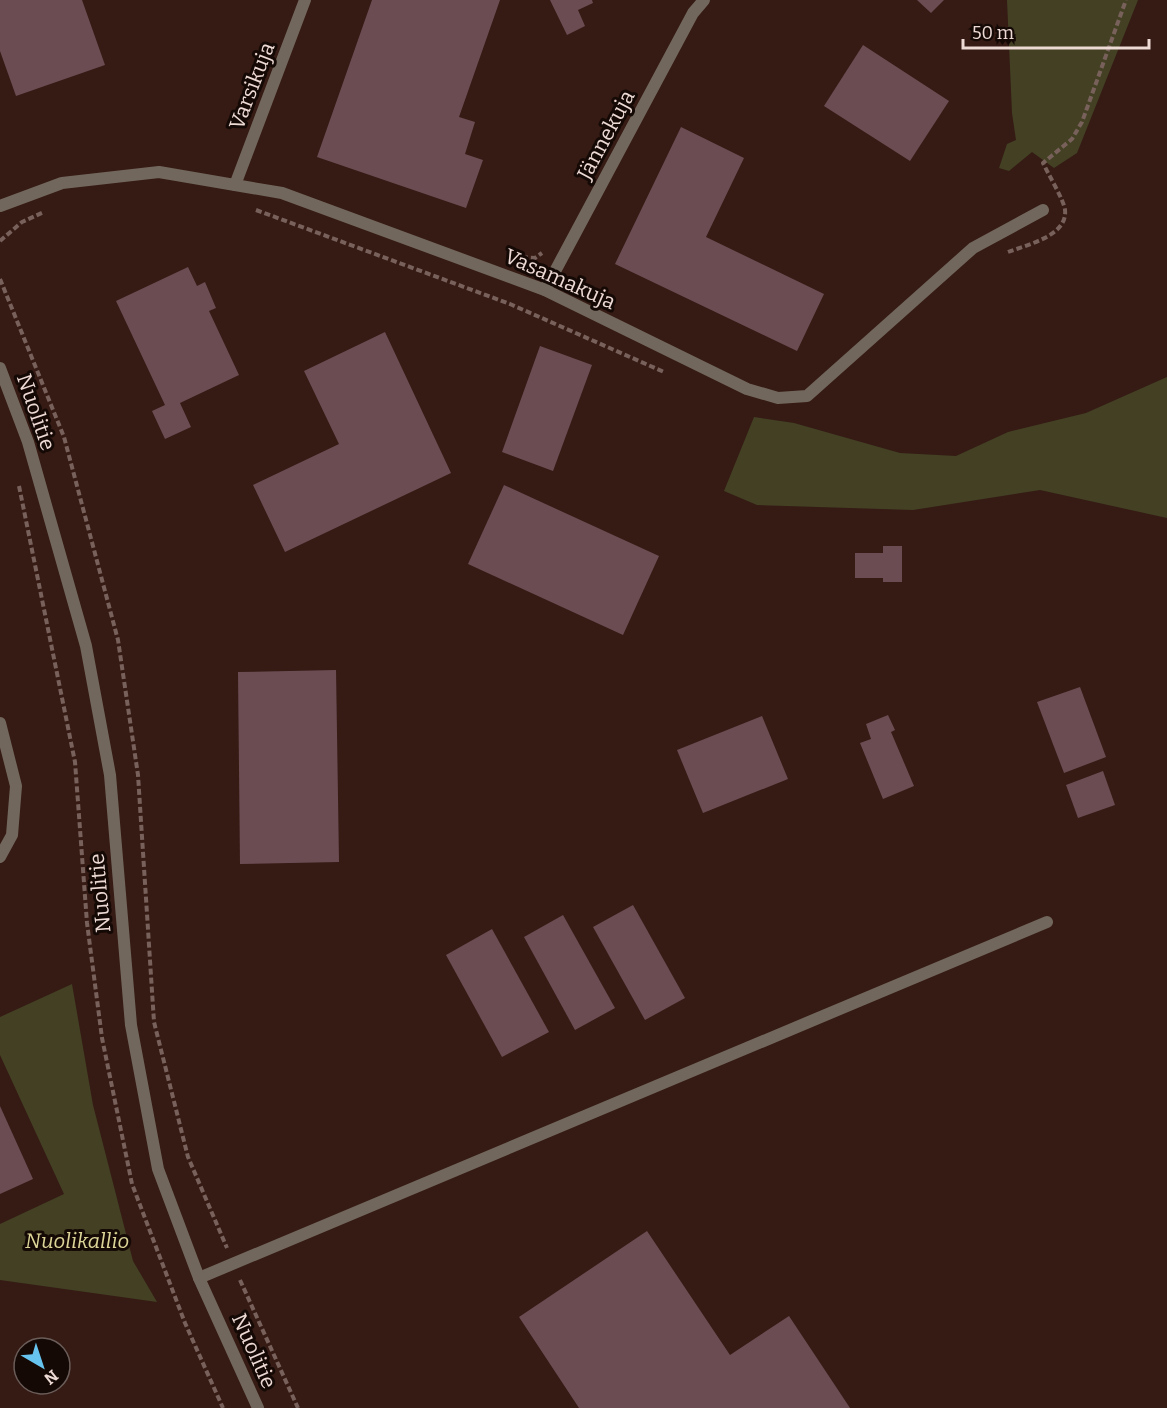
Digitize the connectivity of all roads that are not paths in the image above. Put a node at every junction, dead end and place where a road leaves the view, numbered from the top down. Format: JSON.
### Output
{"nodes":[{"id":1,"x":305,"y":0,"type":"edge"},
{"id":2,"x":704,"y":0,"type":"edge"},
{"id":3,"x":235,"y":185,"type":"junction"},
{"id":4,"x":0,"y":206,"type":"edge"},
{"id":5,"x":1043,"y":210,"type":"dead end"},
{"id":6,"x":545,"y":290,"type":"junction"},
{"id":7,"x":0,"y":368,"type":"edge"},
{"id":8,"x":0,"y":723,"type":"edge"},
{"id":9,"x":0,"y":856,"type":"edge"},
{"id":10,"x":1047,"y":922,"type":"dead end"},
{"id":11,"x":199,"y":1278,"type":"junction"},
{"id":12,"x":258,"y":1408,"type":"edge"}],
"edges":[{"from":1,"to":3,"type":"street","name":"Varsikuja"},
{"from":2,"to":6,"type":"street","name":"Jännekuja"},
{"from":3,"to":4,"type":"street","name":"Vasamakuja"},
{"from":3,"to":6,"type":"street","name":"Vasamakuja"},
{"from":5,"to":6,"type":"street","name":"Vasamakuja"},
{"from":7,"to":11,"type":"street","name":"Nuolitie"},
{"from":8,"to":9,"type":"street"},
{"from":10,"to":11,"type":"street"},
{"from":11,"to":12,"type":"street","name":"Nuolitie"}]}
